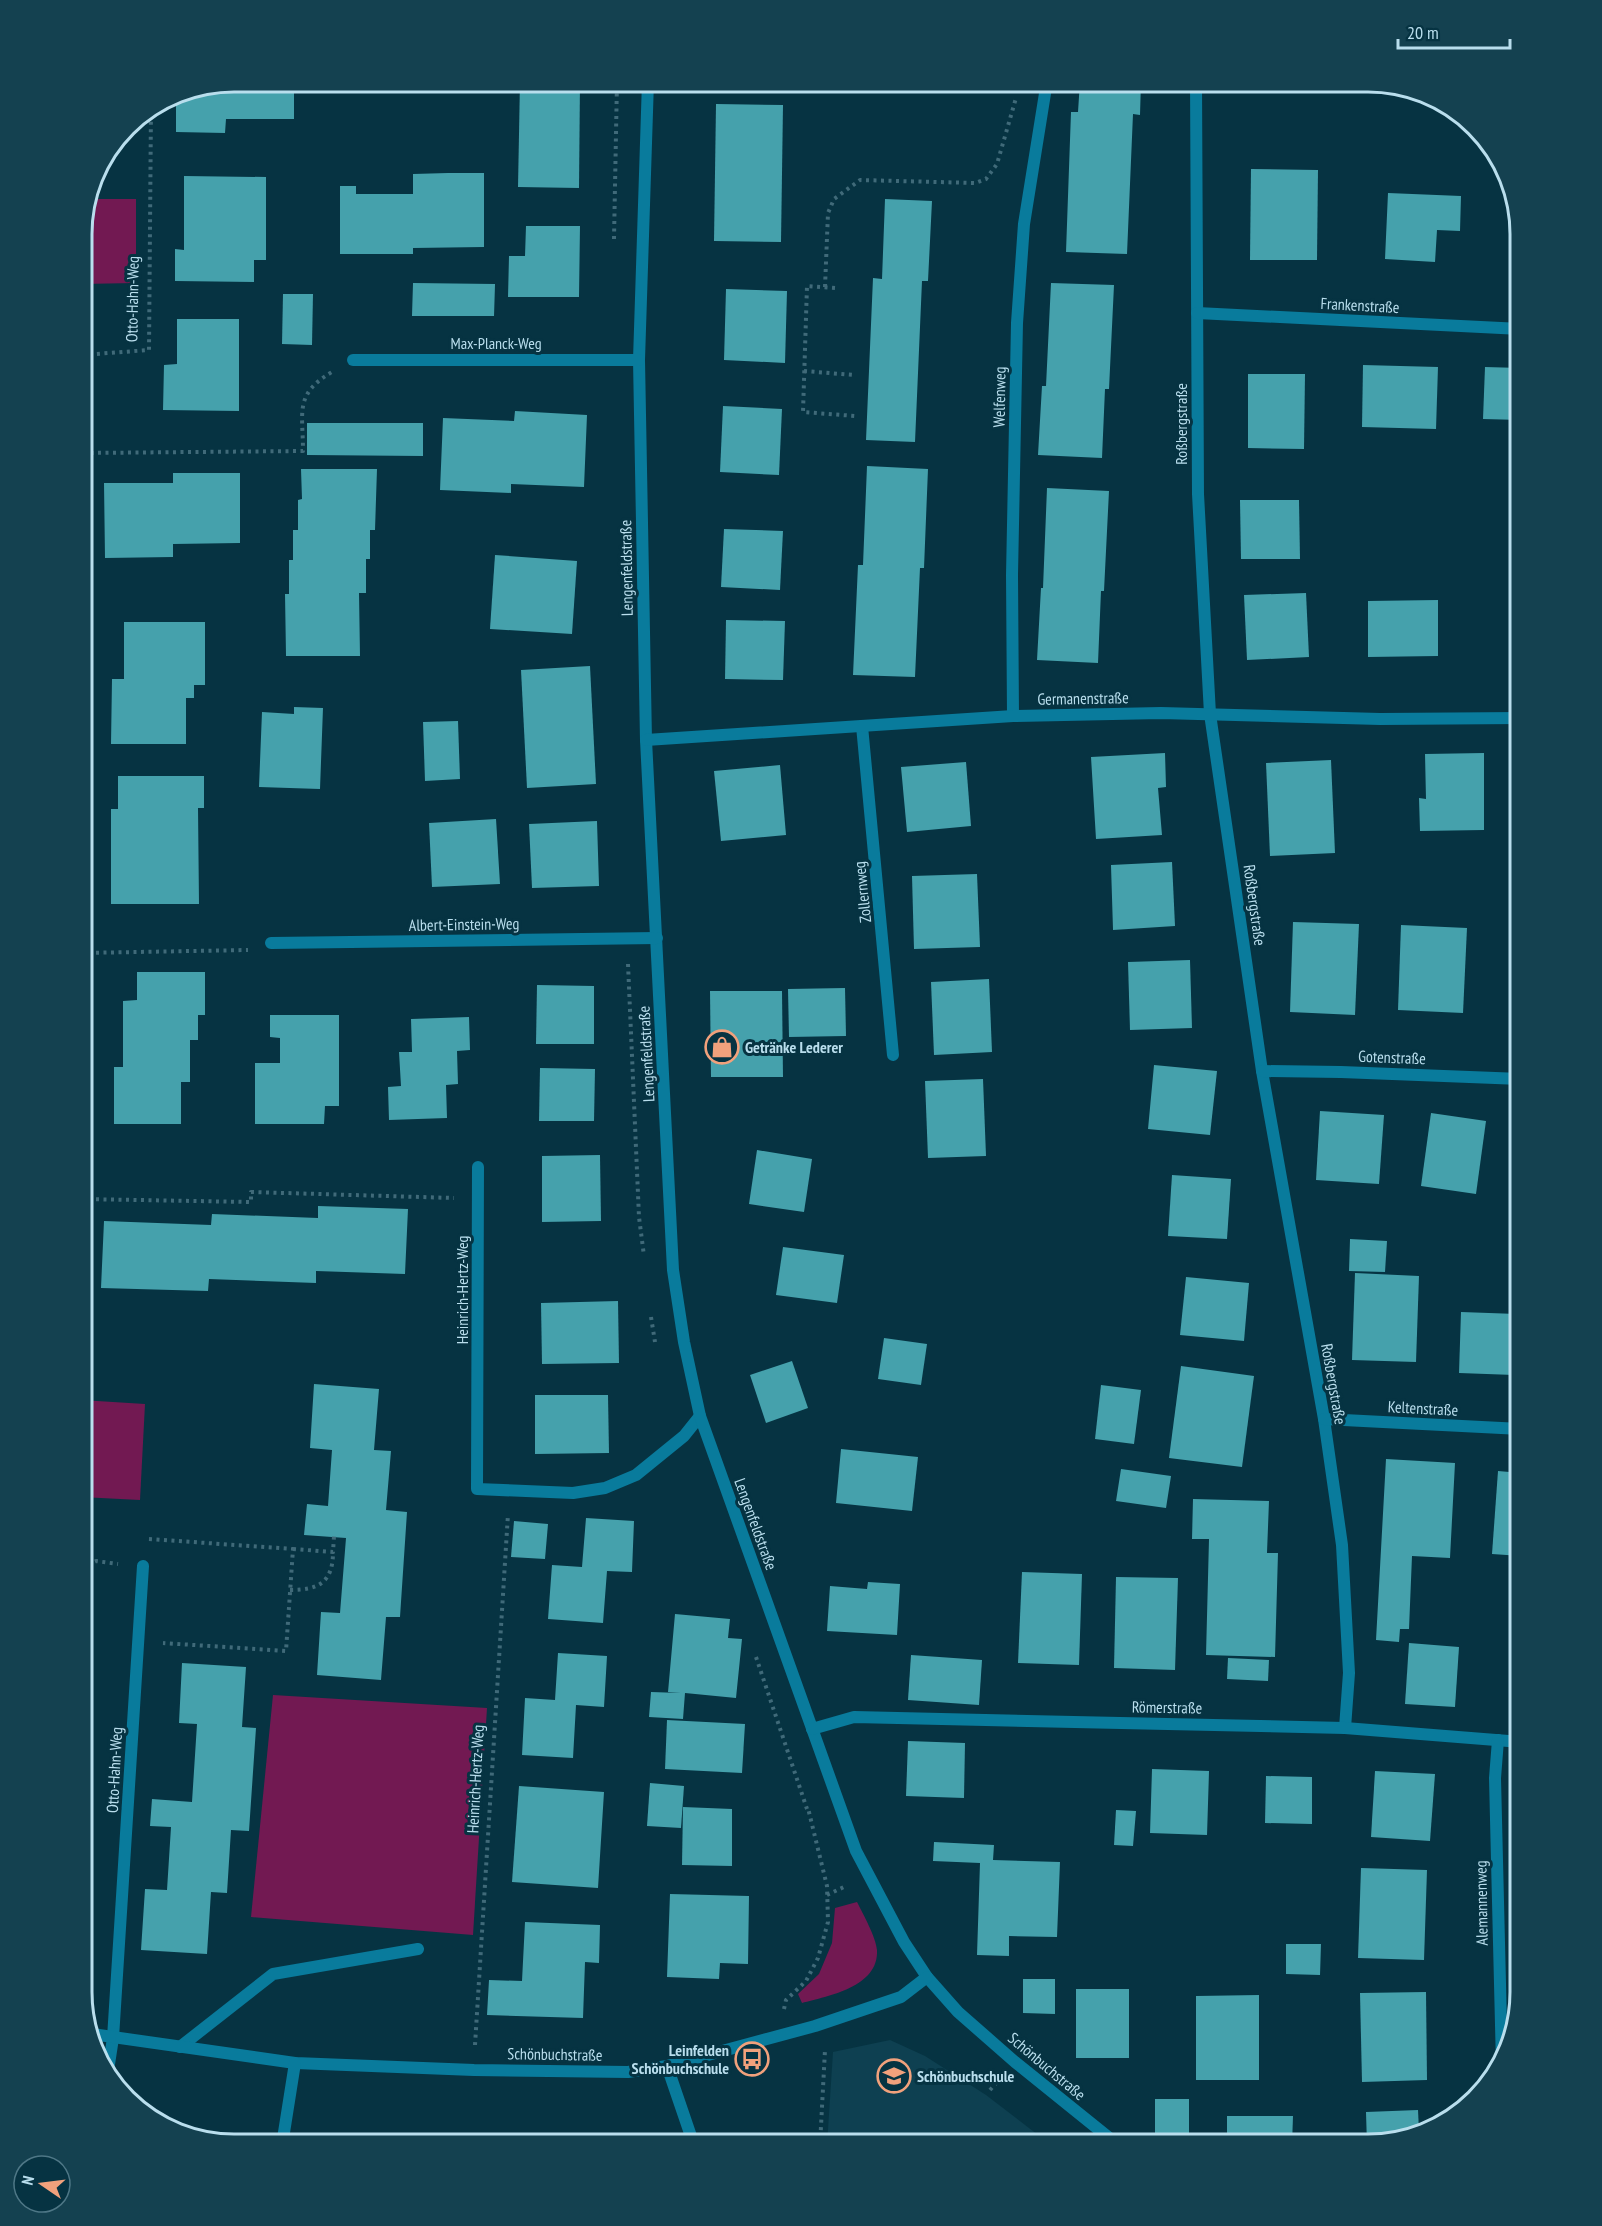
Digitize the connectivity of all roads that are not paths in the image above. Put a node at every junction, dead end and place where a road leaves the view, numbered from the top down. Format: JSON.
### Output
{"nodes":[{"id":1,"x":648,"y":92,"type":"edge"},
{"id":2,"x":1045,"y":92,"type":"edge"},
{"id":3,"x":1196,"y":92,"type":"edge"},
{"id":4,"x":1197,"y":313,"type":"junction"},
{"id":5,"x":1510,"y":328,"type":"edge"},
{"id":6,"x":353,"y":360,"type":"road end"},
{"id":7,"x":639,"y":360,"type":"junction"},
{"id":8,"x":1210,"y":714,"type":"junction"},
{"id":9,"x":1013,"y":716,"type":"junction"},
{"id":10,"x":1510,"y":718,"type":"edge"},
{"id":11,"x":862,"y":726,"type":"junction"},
{"id":12,"x":646,"y":740,"type":"junction"},
{"id":13,"x":657,"y":938,"type":"junction"},
{"id":14,"x":271,"y":943,"type":"road end"},
{"id":15,"x":893,"y":1055,"type":"dead end"},
{"id":16,"x":1262,"y":1071,"type":"junction"},
{"id":17,"x":1510,"y":1079,"type":"edge"},
{"id":18,"x":478,"y":1167,"type":"dead end"},
{"id":19,"x":700,"y":1416,"type":"junction"},
{"id":20,"x":1324,"y":1419,"type":"junction"},
{"id":21,"x":1510,"y":1428,"type":"edge"},
{"id":22,"x":139,"y":1566,"type":"road end"},
{"id":23,"x":1345,"y":1728,"type":"junction"},
{"id":24,"x":812,"y":1729,"type":"junction"},
{"id":25,"x":1497,"y":1740,"type":"junction"},
{"id":26,"x":1510,"y":1741,"type":"edge"},
{"id":27,"x":418,"y":1949,"type":"dead end"},
{"id":28,"x":927,"y":1977,"type":"junction"},
{"id":29,"x":98,"y":2035,"type":"edge"},
{"id":30,"x":113,"y":2038,"type":"junction"},
{"id":31,"x":1501,"y":2043,"type":"edge"},
{"id":32,"x":180,"y":2047,"type":"junction"},
{"id":33,"x":109,"y":2061,"type":"edge"},
{"id":34,"x":295,"y":2063,"type":"junction"},
{"id":35,"x":668,"y":2066,"type":"junction"},
{"id":36,"x":284,"y":2134,"type":"edge"},
{"id":37,"x":690,"y":2134,"type":"edge"},
{"id":38,"x":1104,"y":2134,"type":"edge"}],
"edges":[{"from":1,"to":7,"type":"street","name":"Lengenfeldstraße"},
{"from":2,"to":9,"type":"street","name":"Welfenweg"},
{"from":3,"to":4,"type":"street","name":"Roßbergstraße"},
{"from":4,"to":5,"type":"street","name":"Frankenstraße"},
{"from":4,"to":8,"type":"street","name":"Roßbergstraße"},
{"from":6,"to":7,"type":"street","name":"Max-Planck-Weg"},
{"from":7,"to":12,"type":"street","name":"Lengenfeldstraße"},
{"from":8,"to":9,"type":"street","name":"Germanenstraße"},
{"from":8,"to":10,"type":"street","name":"Germanenstraße"},
{"from":8,"to":16,"type":"street","name":"Roßbergstraße"},
{"from":9,"to":11,"type":"street","name":"Germanenstraße"},
{"from":11,"to":12,"type":"street","name":"Germanenstraße"},
{"from":11,"to":15,"type":"street","name":"Zollernweg"},
{"from":12,"to":13,"type":"street","name":"Lengenfeldstraße"},
{"from":13,"to":14,"type":"street","name":"Albert-Einstein-Weg"},
{"from":13,"to":19,"type":"street","name":"Lengenfeldstraße"},
{"from":16,"to":17,"type":"street","name":"Gotenstraße"},
{"from":16,"to":20,"type":"street","name":"Roßbergstraße"},
{"from":18,"to":19,"type":"street","name":"Heinrich-Hertz-Weg"},
{"from":19,"to":24,"type":"street","name":"Lengenfeldstraße"},
{"from":20,"to":21,"type":"street","name":"Keltenstraße"},
{"from":20,"to":23,"type":"street","name":"Roßbergstraße"},
{"from":22,"to":30,"type":"street","name":"Otto-Hahn-Weg"},
{"from":23,"to":24,"type":"street","name":"Römerstraße"},
{"from":23,"to":25,"type":"street","name":"Römerstraße"},
{"from":24,"to":28,"type":"street","name":"Lengenfeldstraße"},
{"from":25,"to":26,"type":"street","name":"Römerstraße"},
{"from":25,"to":31,"type":"street","name":"Alemannenweg"},
{"from":27,"to":32,"type":"street"},
{"from":28,"to":35,"type":"street","name":"Schönbuchstraße"},
{"from":28,"to":38,"type":"street","name":"Schönbuchstraße"},
{"from":29,"to":30,"type":"street","name":"Schönbuchstraße"},
{"from":30,"to":32,"type":"street","name":"Schönbuchstraße"},
{"from":30,"to":33,"type":"street","name":"Otto-Hahn-Weg"},
{"from":32,"to":34,"type":"street","name":"Schönbuchstraße"},
{"from":34,"to":35,"type":"street","name":"Schönbuchstraße"},
{"from":34,"to":36,"type":"street"},
{"from":35,"to":37,"type":"street"}]}
